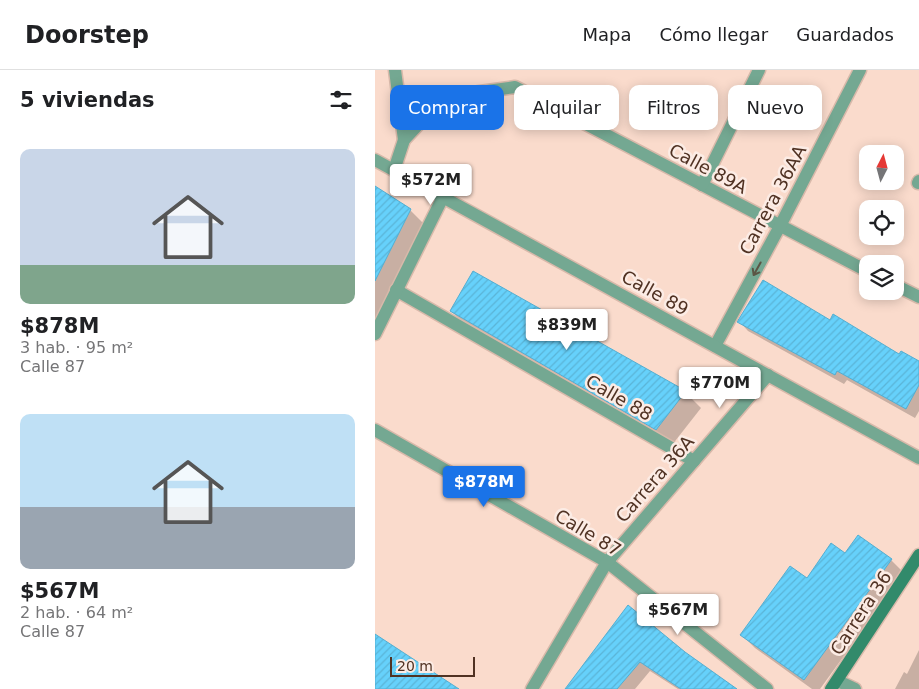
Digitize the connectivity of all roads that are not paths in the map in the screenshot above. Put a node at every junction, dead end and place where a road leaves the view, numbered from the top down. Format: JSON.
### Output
{"nodes":[{"id":1,"x":395,"y":70,"type":"edge"},
{"id":2,"x":759,"y":70,"type":"edge"},
{"id":3,"x":860,"y":70,"type":"edge"},
{"id":4,"x":404,"y":140,"type":"junction"},
{"id":5,"x":375,"y":160,"type":"edge"},
{"id":6,"x":393,"y":170,"type":"junction"},
{"id":7,"x":702,"y":185,"type":"junction"},
{"id":8,"x":443,"y":197,"type":"junction"},
{"id":9,"x":780,"y":226,"type":"junction"},
{"id":10,"x":859,"y":267,"type":"edge"},
{"id":11,"x":396,"y":290,"type":"junction"},
{"id":12,"x":904,"y":290,"type":"edge"},
{"id":13,"x":919,"y":297,"type":"edge"},
{"id":14,"x":375,"y":334,"type":"edge"},
{"id":15,"x":715,"y":346,"type":"junction"},
{"id":16,"x":768,"y":375,"type":"junction"},
{"id":17,"x":375,"y":430,"type":"edge"},
{"id":18,"x":919,"y":458,"type":"edge"},
{"id":19,"x":694,"y":461,"type":"junction"},
{"id":20,"x":919,"y":555,"type":"edge"},
{"id":21,"x":607,"y":562,"type":"junction"},
{"id":22,"x":834,"y":685,"type":"edge"},
{"id":23,"x":532,"y":689,"type":"edge"},
{"id":24,"x":767,"y":689,"type":"edge"},
{"id":25,"x":855,"y":689,"type":"edge"}],
"edges":[{"from":1,"to":4,"type":"street"},
{"from":2,"to":7,"type":"street"},
{"from":3,"to":9,"type":"street","name":"Carrera 36AA"},
{"from":4,"to":6,"type":"street","name":"Calle 89A"},
{"from":4,"to":7,"type":"street","name":"Calle 89A"},
{"from":5,"to":6,"type":"street","name":"Calle 89"},
{"from":6,"to":8,"type":"street","name":"Calle 89"},
{"from":7,"to":9,"type":"street","name":"Calle 89A"},
{"from":8,"to":11,"type":"street"},
{"from":8,"to":15,"type":"street","name":"Calle 89"},
{"from":9,"to":10,"type":"street","name":"Calle 89A"},
{"from":9,"to":15,"type":"street","name":"Carrera 36AA","one_way":true},
{"from":11,"to":14,"type":"street"},
{"from":11,"to":19,"type":"street","name":"Calle 88"},
{"from":12,"to":13,"type":"street"},
{"from":15,"to":16,"type":"street","name":"Calle 89"},
{"from":16,"to":18,"type":"street","name":"Calle 89"},
{"from":16,"to":19,"type":"street","name":"Carrera 36A"},
{"from":17,"to":21,"type":"street","name":"Calle 87"},
{"from":19,"to":21,"type":"street","name":"Carrera 36A"},
{"from":20,"to":22,"type":"main road","name":"Carrera 36"},
{"from":21,"to":23,"type":"street","name":"Carrera 36A"},
{"from":21,"to":24,"type":"street","name":"Calle 87"},
{"from":22,"to":25,"type":"street"}]}
